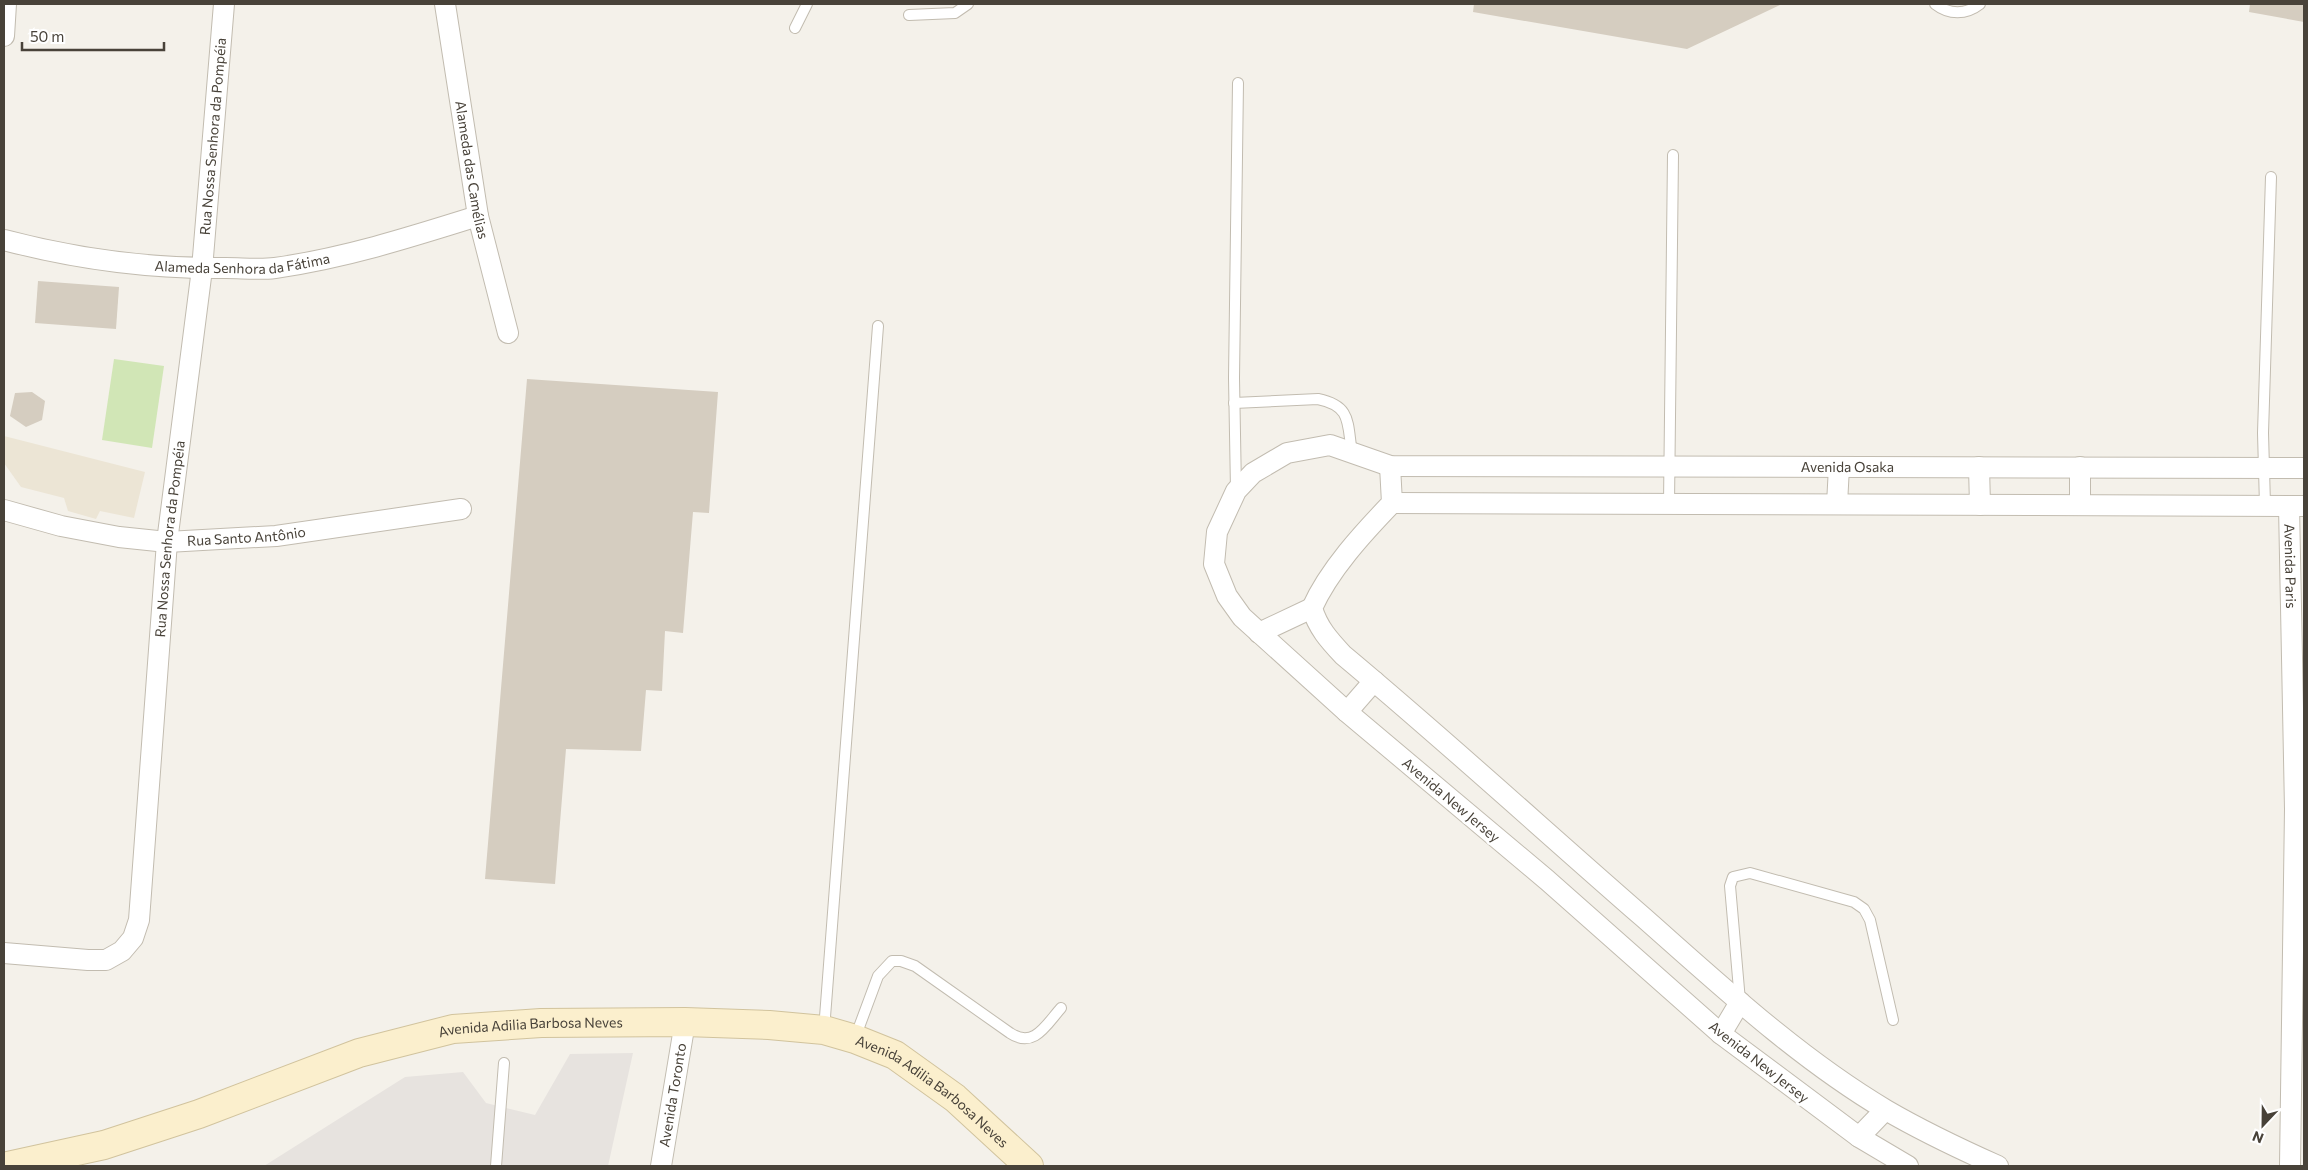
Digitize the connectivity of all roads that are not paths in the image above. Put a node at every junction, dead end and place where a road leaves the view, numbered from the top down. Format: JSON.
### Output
{"nodes":[{"id":1,"x":6,"y":4,"type":"edge"},
{"id":2,"x":224,"y":4,"type":"edge"},
{"id":3,"x":445,"y":4,"type":"edge"},
{"id":4,"x":807,"y":4,"type":"edge"},
{"id":5,"x":968,"y":4,"type":"edge"},
{"id":6,"x":1935,"y":4,"type":"edge"},
{"id":7,"x":1980,"y":4,"type":"edge"},
{"id":8,"x":909,"y":15,"type":"dead end"},
{"id":9,"x":795,"y":28,"type":"dead end"},
{"id":10,"x":4,"y":36,"type":"edge"},
{"id":11,"x":1238,"y":83,"type":"dead end"},
{"id":12,"x":1673,"y":155,"type":"dead end"},
{"id":13,"x":2271,"y":177,"type":"dead end"},
{"id":14,"x":478,"y":216,"type":"junction"},
{"id":15,"x":4,"y":240,"type":"edge"},
{"id":16,"x":202,"y":268,"type":"junction"},
{"id":17,"x":878,"y":326,"type":"dead end"},
{"id":18,"x":508,"y":333,"type":"dead end"},
{"id":19,"x":1234,"y":403,"type":"junction"},
{"id":20,"x":1352,"y":452,"type":"junction"},
{"id":21,"x":1390,"y":466,"type":"junction"},
{"id":22,"x":1668,"y":466,"type":"junction"},
{"id":23,"x":1839,"y":467,"type":"junction"},
{"id":24,"x":1979,"y":467,"type":"junction"},
{"id":25,"x":2080,"y":468,"type":"junction"},
{"id":26,"x":2264,"y":468,"type":"junction"},
{"id":27,"x":2304,"y":468,"type":"edge"},
{"id":28,"x":1236,"y":491,"type":"junction"},
{"id":29,"x":1392,"y":503,"type":"junction"},
{"id":30,"x":1669,"y":504,"type":"junction"},
{"id":31,"x":1837,"y":504,"type":"junction"},
{"id":32,"x":1980,"y":505,"type":"junction"},
{"id":33,"x":2080,"y":505,"type":"junction"},
{"id":34,"x":2264,"y":505,"type":"junction"},
{"id":35,"x":2297,"y":506,"type":"edge"},
{"id":36,"x":461,"y":509,"type":"dead end"},
{"id":37,"x":4,"y":510,"type":"edge"},
{"id":38,"x":167,"y":542,"type":"junction"},
{"id":39,"x":1312,"y":608,"type":"junction"},
{"id":40,"x":1259,"y":633,"type":"junction"},
{"id":41,"x":1374,"y":681,"type":"junction"},
{"id":42,"x":2299,"y":686,"type":"edge"},
{"id":43,"x":1347,"y":712,"type":"junction"},
{"id":44,"x":4,"y":953,"type":"edge"},
{"id":45,"x":2299,"y":974,"type":"edge"},
{"id":46,"x":1740,"y":1002,"type":"junction"},
{"id":47,"x":1061,"y":1008,"type":"dead end"},
{"id":48,"x":1892,"y":1020,"type":"dead end"},
{"id":49,"x":685,"y":1022,"type":"junction"},
{"id":50,"x":824,"y":1030,"type":"junction"},
{"id":51,"x":1721,"y":1034,"type":"junction"},
{"id":52,"x":855,"y":1039,"type":"junction"},
{"id":53,"x":504,"y":1062,"type":"dead end"},
{"id":54,"x":1886,"y":1110,"type":"junction"},
{"id":55,"x":1859,"y":1137,"type":"junction"},
{"id":56,"x":8,"y":1166,"type":"edge"},
{"id":57,"x":496,"y":1166,"type":"edge"},
{"id":58,"x":661,"y":1166,"type":"edge"},
{"id":59,"x":1029,"y":1166,"type":"edge"},
{"id":60,"x":1908,"y":1166,"type":"edge"},
{"id":61,"x":1998,"y":1166,"type":"edge"},
{"id":62,"x":2290,"y":1166,"type":"edge"}],
"edges":[{"from":1,"to":10,"type":"street"},
{"from":2,"to":16,"type":"street","name":"Rua Nossa Senhora da Pompéia"},
{"from":3,"to":14,"type":"street","name":"Alameda das Camélias"},
{"from":4,"to":9,"type":"lane"},
{"from":5,"to":8,"type":"lane"},
{"from":6,"to":7,"type":"lane"},
{"from":11,"to":19,"type":"lane"},
{"from":12,"to":22,"type":"lane"},
{"from":13,"to":26,"type":"lane"},
{"from":14,"to":16,"type":"street","name":"Alameda Senhora da Fátima"},
{"from":14,"to":18,"type":"street","name":"Alameda das Camélias"},
{"from":15,"to":16,"type":"street","name":"Alameda Senhora da Fátima"},
{"from":16,"to":38,"type":"street","name":"Rua Nossa Senhora da Pompéia"},
{"from":17,"to":50,"type":"lane"},
{"from":19,"to":20,"type":"lane"},
{"from":19,"to":28,"type":"lane"},
{"from":20,"to":21,"type":"street","name":"Avenida New Jersey"},
{"from":20,"to":28,"type":"street","name":"Avenida New Jersey"},
{"from":21,"to":22,"type":"street","name":"Avenida Osaka"},
{"from":21,"to":29,"type":"street"},
{"from":22,"to":23,"type":"street","name":"Avenida Osaka"},
{"from":22,"to":30,"type":"lane"},
{"from":23,"to":24,"type":"street","name":"Avenida Osaka"},
{"from":23,"to":31,"type":"street"},
{"from":24,"to":25,"type":"street","name":"Avenida Osaka"},
{"from":24,"to":32,"type":"street"},
{"from":25,"to":26,"type":"street","name":"Avenida Osaka"},
{"from":25,"to":33,"type":"street"},
{"from":26,"to":27,"type":"street","name":"Avenida Osaka"},
{"from":26,"to":34,"type":"lane"},
{"from":28,"to":40,"type":"street","name":"Avenida New Jersey"},
{"from":29,"to":30,"type":"street"},
{"from":29,"to":39,"type":"street"},
{"from":30,"to":31,"type":"street"},
{"from":31,"to":32,"type":"street"},
{"from":32,"to":33,"type":"street"},
{"from":33,"to":34,"type":"street"},
{"from":34,"to":35,"type":"street"},
{"from":35,"to":42,"type":"street","name":"Avenida Paris"},
{"from":36,"to":38,"type":"street","name":"Rua Santo Antônio"},
{"from":37,"to":38,"type":"street","name":"Rua Santo Antônio"},
{"from":38,"to":44,"type":"street","name":"Rua Nossa Senhora da Pompéia"},
{"from":39,"to":40,"type":"street"},
{"from":39,"to":41,"type":"street"},
{"from":40,"to":43,"type":"street","name":"Avenida New Jersey"},
{"from":41,"to":43,"type":"street"},
{"from":41,"to":46,"type":"street"},
{"from":42,"to":45,"type":"street","name":"Avenida Paris"},
{"from":43,"to":51,"type":"street","name":"Avenida New Jersey"},
{"from":45,"to":62,"type":"street","name":"Avenida Paris"},
{"from":46,"to":48,"type":"lane"},
{"from":46,"to":51,"type":"street"},
{"from":46,"to":54,"type":"street"},
{"from":47,"to":52,"type":"lane"},
{"from":49,"to":50,"type":"street","name":"Avenida Adilia Barbosa Neves"},
{"from":49,"to":56,"type":"street","name":"Avenida Adilia Barbosa Neves"},
{"from":49,"to":58,"type":"street","name":"Avenida Toronto"},
{"from":50,"to":52,"type":"street","name":"Avenida Adilia Barbosa Neves"},
{"from":51,"to":55,"type":"street","name":"Avenida New Jersey"},
{"from":52,"to":59,"type":"street","name":"Avenida Adilia Barbosa Neves"},
{"from":53,"to":57,"type":"lane"},
{"from":54,"to":55,"type":"street"},
{"from":54,"to":61,"type":"street"},
{"from":55,"to":60,"type":"street","name":"Avenida New Jersey"}]}
